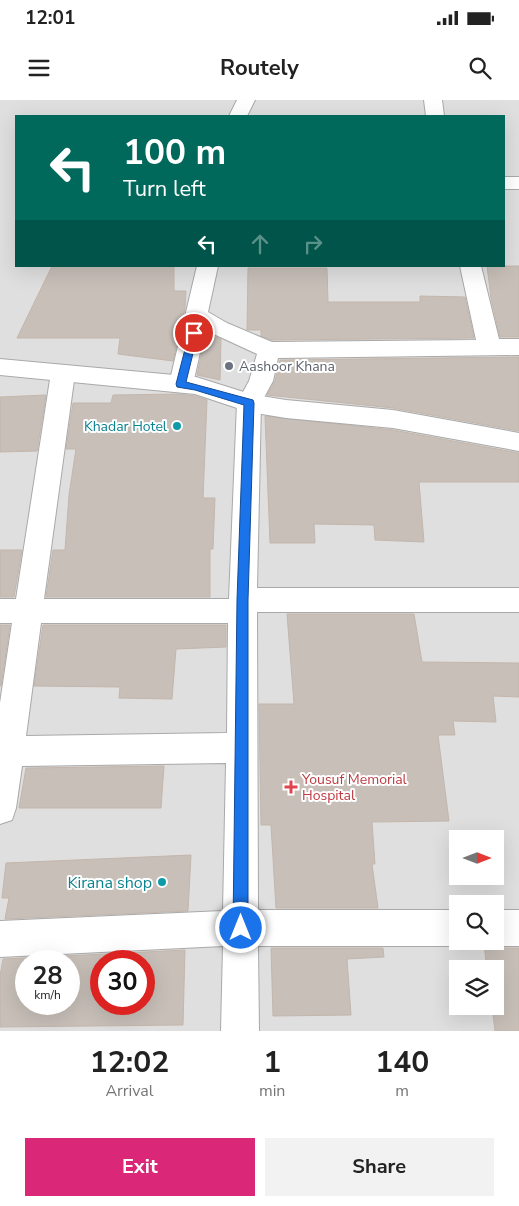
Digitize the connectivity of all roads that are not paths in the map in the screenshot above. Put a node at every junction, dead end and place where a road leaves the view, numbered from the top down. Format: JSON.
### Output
{"nodes":[{"id":1,"x":246,"y":100,"type":"edge"},
{"id":2,"x":433,"y":100,"type":"edge"},
{"id":3,"x":238,"y":115,"type":"edge"},
{"id":4,"x":435,"y":115,"type":"edge"},
{"id":5,"x":505,"y":183,"type":"edge"},
{"id":6,"x":519,"y":183,"type":"edge"},
{"id":7,"x":208,"y":267,"type":"edge"},
{"id":8,"x":470,"y":267,"type":"edge"},
{"id":9,"x":198,"y":316,"type":"junction"},
{"id":10,"x":490,"y":347,"type":"junction"},
{"id":11,"x":519,"y":347,"type":"edge"},
{"id":12,"x":269,"y":350,"type":"junction"},
{"id":13,"x":0,"y":367,"type":"edge"},
{"id":14,"x":63,"y":373,"type":"junction"},
{"id":15,"x":181,"y":384,"type":"junction"},
{"id":16,"x":249,"y":403,"type":"junction"},
{"id":17,"x":519,"y":442,"type":"edge"},
{"id":18,"x":519,"y":600,"type":"edge"},
{"id":19,"x":242,"y":605,"type":"junction"},
{"id":20,"x":0,"y":611,"type":"edge"},
{"id":21,"x":29,"y":611,"type":"junction"},
{"id":22,"x":242,"y":748,"type":"junction"},
{"id":23,"x":4,"y":751,"type":"edge"},
{"id":24,"x":0,"y":808,"type":"edge"},
{"id":25,"x":241,"y":928,"type":"junction"},
{"id":26,"x":449,"y":928,"type":"edge"},
{"id":27,"x":504,"y":928,"type":"edge"},
{"id":28,"x":519,"y":928,"type":"edge"},
{"id":29,"x":0,"y":938,"type":"edge"},
{"id":30,"x":240,"y":1031,"type":"edge"}],
"edges":[{"from":1,"to":3,"type":"street"},
{"from":2,"to":4,"type":"street"},
{"from":5,"to":6,"type":"street"},
{"from":7,"to":9,"type":"street"},
{"from":8,"to":10,"type":"street"},
{"from":9,"to":12,"type":"street"},
{"from":9,"to":15,"type":"street"},
{"from":10,"to":11,"type":"street"},
{"from":10,"to":12,"type":"street"},
{"from":12,"to":16,"type":"street"},
{"from":13,"to":14,"type":"street"},
{"from":14,"to":15,"type":"street"},
{"from":14,"to":21,"type":"street"},
{"from":15,"to":16,"type":"street"},
{"from":16,"to":17,"type":"street"},
{"from":16,"to":19,"type":"street"},
{"from":18,"to":19,"type":"street"},
{"from":19,"to":21,"type":"street"},
{"from":19,"to":22,"type":"street"},
{"from":20,"to":21,"type":"street"},
{"from":21,"to":23,"type":"street"},
{"from":22,"to":23,"type":"street"},
{"from":22,"to":25,"type":"street"},
{"from":23,"to":24,"type":"street"},
{"from":25,"to":26,"type":"street"},
{"from":25,"to":29,"type":"street"},
{"from":25,"to":30,"type":"street"},
{"from":27,"to":28,"type":"street"}]}
